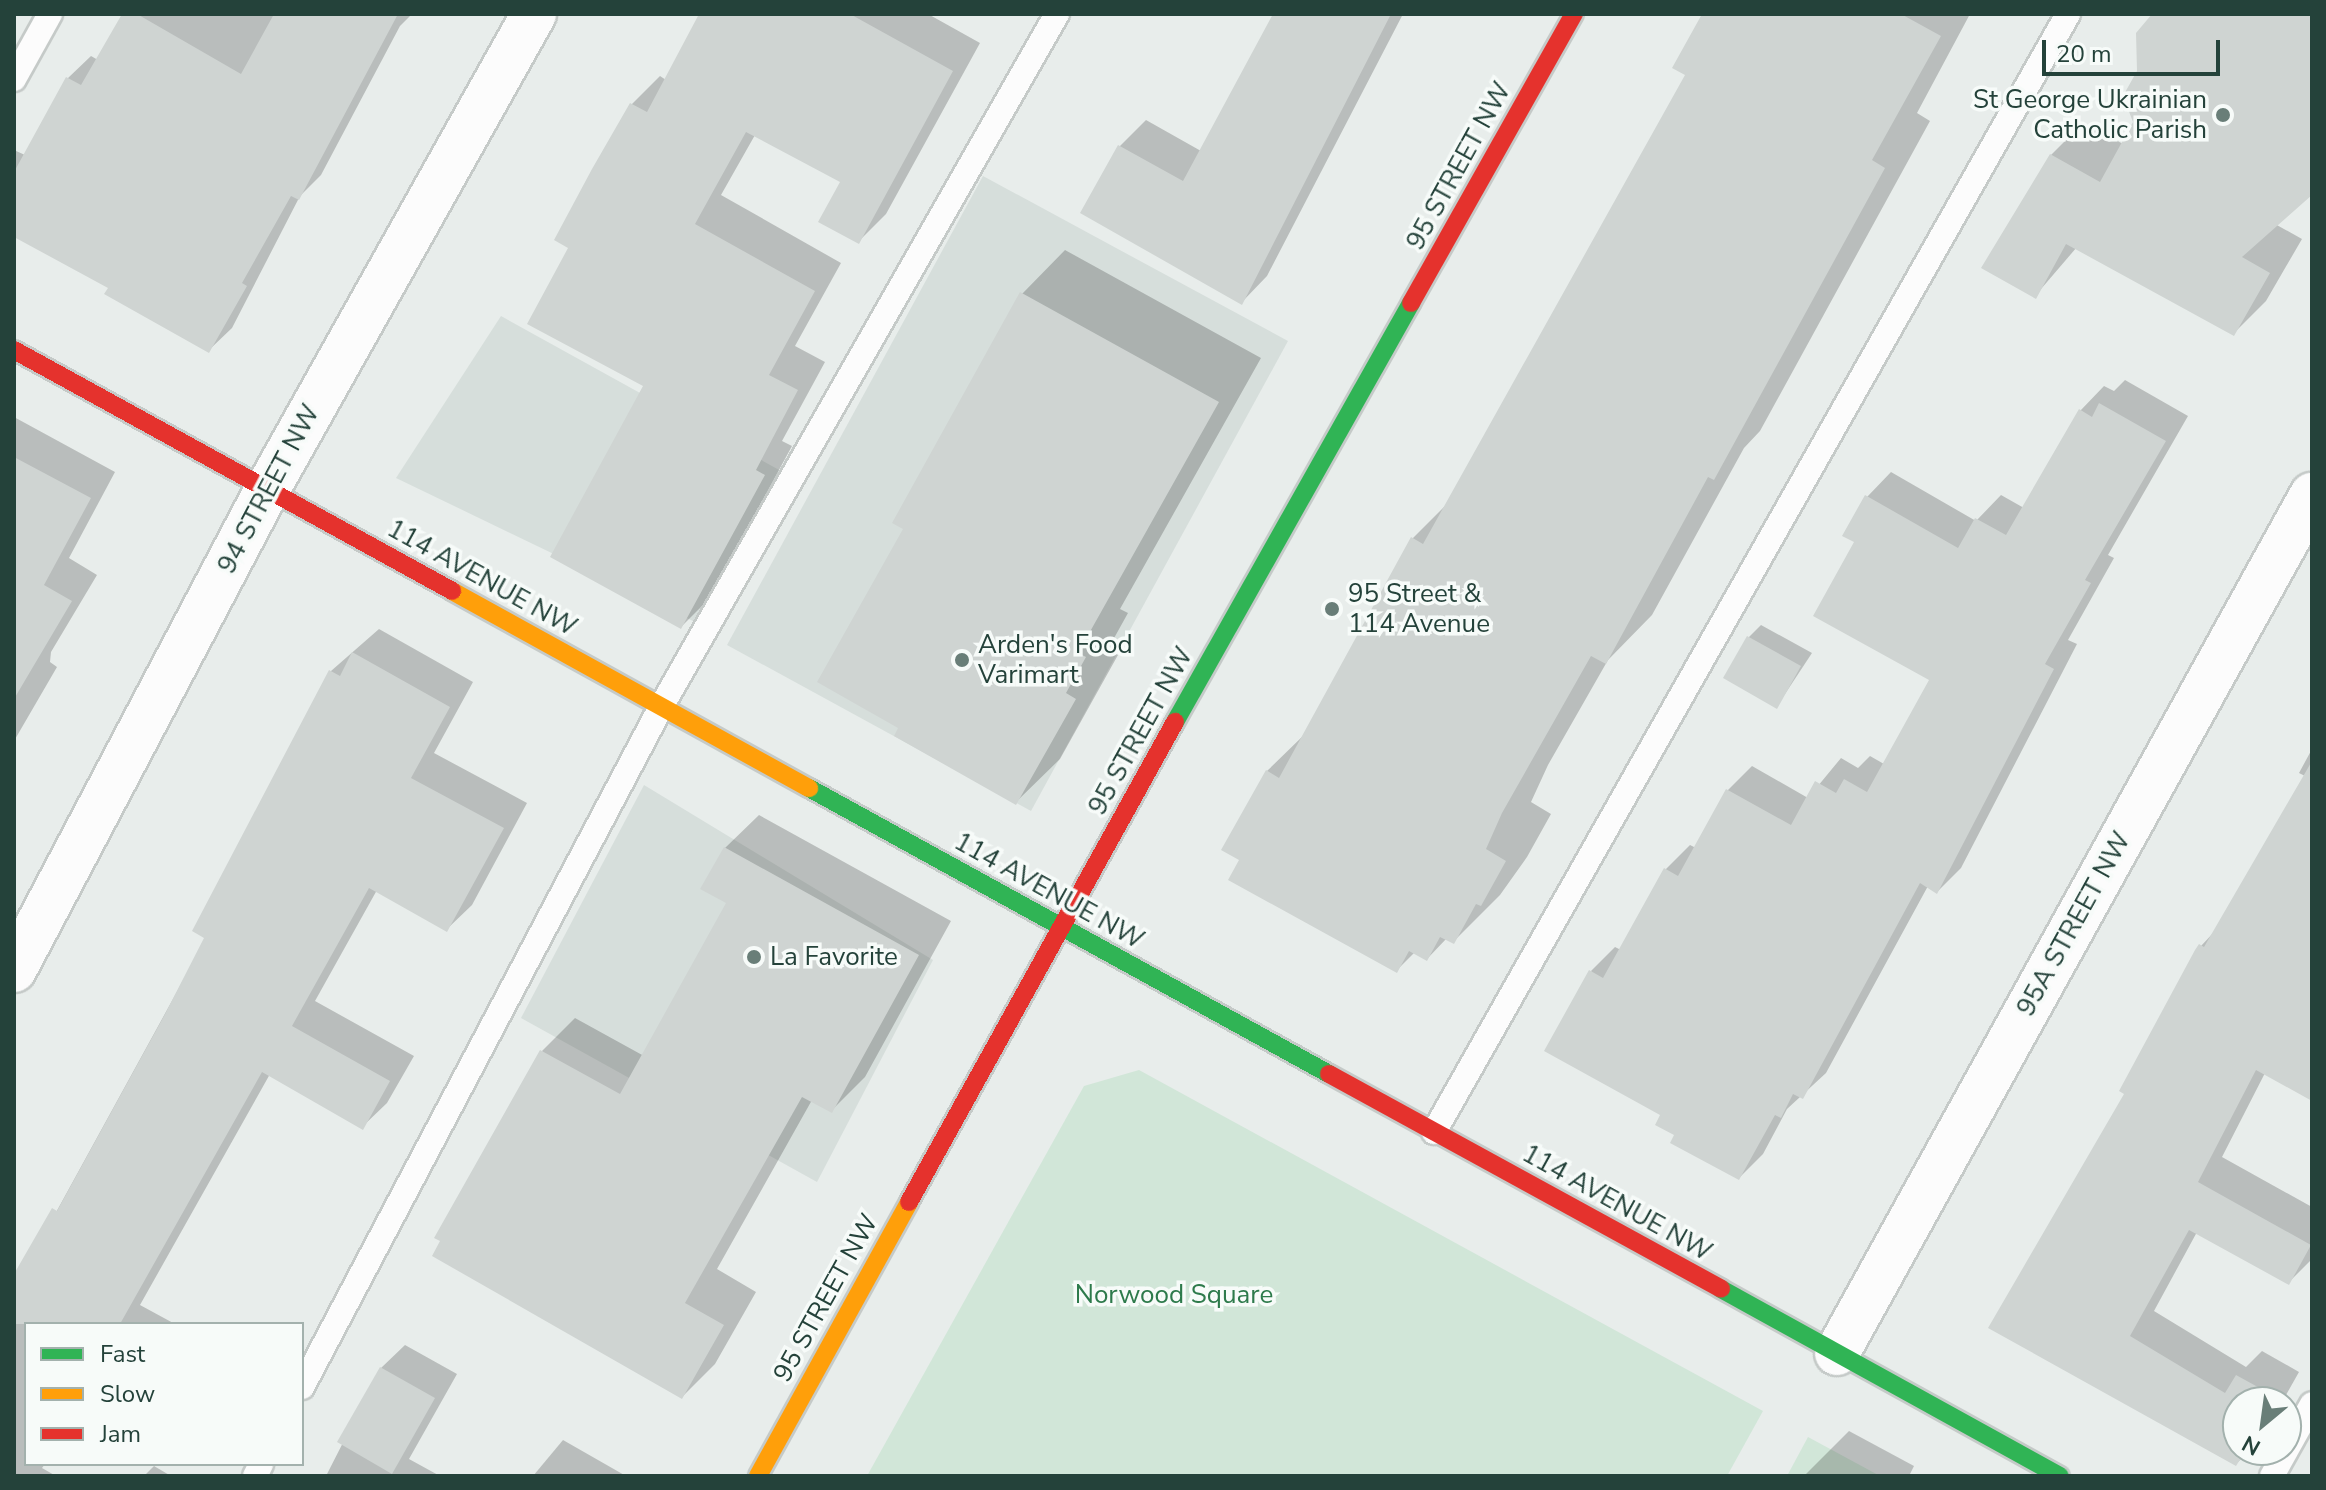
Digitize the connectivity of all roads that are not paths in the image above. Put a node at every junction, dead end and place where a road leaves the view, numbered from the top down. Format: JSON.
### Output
{"nodes":[{"id":1,"x":50,"y":14,"type":"edge"},
{"id":2,"x":534,"y":14,"type":"edge"},
{"id":3,"x":1057,"y":14,"type":"edge"},
{"id":4,"x":1574,"y":14,"type":"edge"},
{"id":5,"x":2068,"y":14,"type":"edge"},
{"id":6,"x":14,"y":79,"type":"edge"},
{"id":7,"x":14,"y":350,"type":"edge"},
{"id":8,"x":267,"y":490,"type":"junction"},
{"id":9,"x":2312,"y":495,"type":"edge"},
{"id":10,"x":661,"y":707,"type":"junction"},
{"id":11,"x":1060,"y":926,"type":"junction"},
{"id":12,"x":14,"y":970,"type":"edge"},
{"id":13,"x":1434,"y":1132,"type":"junction"},
{"id":14,"x":1837,"y":1353,"type":"junction"},
{"id":15,"x":304,"y":1383,"type":"edge"},
{"id":16,"x":2312,"y":1404,"type":"edge"},
{"id":17,"x":758,"y":1476,"type":"edge"},
{"id":18,"x":2060,"y":1476,"type":"edge"},
{"id":19,"x":2272,"y":1476,"type":"edge"}],
"edges":[{"from":1,"to":6,"type":"lane"},
{"from":2,"to":8,"type":"street","name":"94 STREET NW"},
{"from":3,"to":10,"type":"lane"},
{"from":4,"to":11,"type":"street","name":"95 STREET NW"},
{"from":5,"to":13,"type":"lane"},
{"from":7,"to":8,"type":"street","name":"114 AVENUE NW"},
{"from":8,"to":10,"type":"street","name":"114 AVENUE NW"},
{"from":8,"to":12,"type":"street","name":"94 STREET NW"},
{"from":9,"to":14,"type":"street","name":"95A STREET NW"},
{"from":10,"to":11,"type":"street","name":"114 AVENUE NW"},
{"from":10,"to":15,"type":"lane"},
{"from":11,"to":13,"type":"street","name":"114 AVENUE NW"},
{"from":11,"to":17,"type":"street","name":"95 STREET NW"},
{"from":13,"to":14,"type":"street","name":"114 AVENUE NW"},
{"from":14,"to":18,"type":"street","name":"114 AVENUE NW"},
{"from":16,"to":19,"type":"lane"}]}
